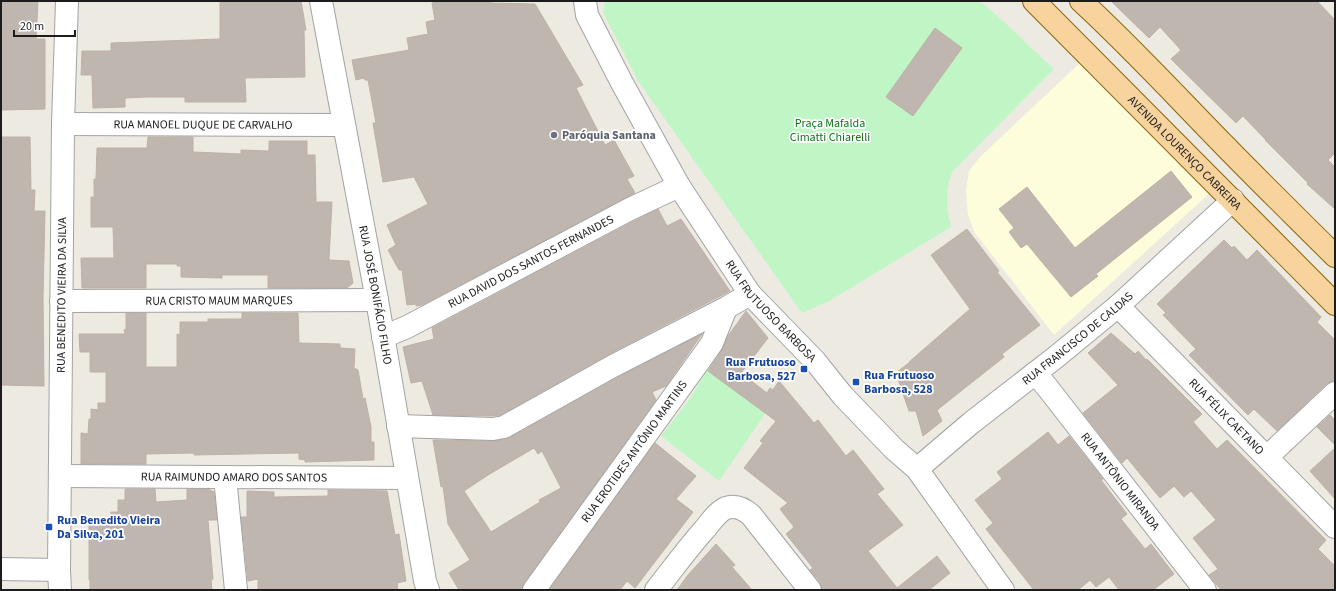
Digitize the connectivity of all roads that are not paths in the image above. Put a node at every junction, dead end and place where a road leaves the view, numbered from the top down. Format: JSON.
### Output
{"nodes":[{"id":1,"x":67,"y":1,"type":"edge"},
{"id":2,"x":321,"y":1,"type":"edge"},
{"id":3,"x":584,"y":1,"type":"edge"},
{"id":4,"x":1034,"y":1,"type":"edge"},
{"id":5,"x":1081,"y":1,"type":"edge"},
{"id":6,"x":63,"y":124,"type":"junction"},
{"id":7,"x":343,"y":125,"type":"junction"},
{"id":8,"x":678,"y":186,"type":"junction"},
{"id":9,"x":1233,"y":200,"type":"junction"},
{"id":10,"x":1335,"y":256,"type":"edge"},
{"id":11,"x":750,"y":294,"type":"junction"},
{"id":12,"x":377,"y":300,"type":"junction"},
{"id":13,"x":61,"y":301,"type":"junction"},
{"id":14,"x":1335,"y":304,"type":"edge"},
{"id":15,"x":1118,"y":306,"type":"junction"},
{"id":16,"x":726,"y":308,"type":"junction"},
{"id":17,"x":383,"y":337,"type":"junction"},
{"id":18,"x":1035,"y":373,"type":"junction"},
{"id":19,"x":1335,"y":394,"type":"edge"},
{"id":20,"x":398,"y":426,"type":"junction"},
{"id":21,"x":1267,"y":457,"type":"junction"},
{"id":22,"x":917,"y":469,"type":"junction"},
{"id":23,"x":60,"y":476,"type":"junction"},
{"id":24,"x":225,"y":478,"type":"junction"},
{"id":25,"x":407,"y":478,"type":"junction"},
{"id":26,"x":1335,"y":527,"type":"edge"},
{"id":27,"x":1,"y":569,"type":"edge"},
{"id":28,"x":60,"y":580,"type":"edge"},
{"id":29,"x":236,"y":590,"type":"edge"},
{"id":30,"x":428,"y":590,"type":"edge"},
{"id":31,"x":534,"y":590,"type":"edge"},
{"id":32,"x":656,"y":590,"type":"edge"},
{"id":33,"x":810,"y":590,"type":"edge"},
{"id":34,"x":1003,"y":590,"type":"edge"},
{"id":35,"x":1205,"y":590,"type":"edge"}],
"edges":[{"from":1,"to":6,"type":"street","name":"RUA BENEDITO VIEIRA DA SILVA"},
{"from":2,"to":7,"type":"street","name":"RUA JOSÉ BONIFÁCIO FILHO"},
{"from":3,"to":8,"type":"street","name":"RUA FRUTUOSO BARBOSA"},
{"from":4,"to":9,"type":"main road","name":"AVENIDA LOURENÇO CABREIRA"},
{"from":5,"to":10,"type":"main road"},
{"from":6,"to":7,"type":"street","name":"RUA MANOEL DUQUE DE CARVALHO"},
{"from":6,"to":13,"type":"street","name":"RUA BENEDITO VIEIRA DA SILVA"},
{"from":7,"to":12,"type":"street","name":"RUA JOSÉ BONIFÁCIO FILHO"},
{"from":8,"to":11,"type":"street","name":"RUA FRUTUOSO BARBOSA"},
{"from":8,"to":17,"type":"street","name":"RUA DAVID DOS SANTOS FERNANDES"},
{"from":9,"to":14,"type":"main road","name":"AVENIDA LOURENÇO CABREIRA"},
{"from":9,"to":15,"type":"street","name":"RUA FRANCISCO DE CALDAS"},
{"from":11,"to":16,"type":"street"},
{"from":11,"to":22,"type":"street","name":"RUA FRUTUOSO BARBOSA"},
{"from":12,"to":13,"type":"street","name":"RUA CRISTO MAUM MARQUES"},
{"from":12,"to":17,"type":"street","name":"RUA JOSÉ BONIFÁCIO FILHO"},
{"from":13,"to":23,"type":"street","name":"RUA BENEDITO VIEIRA DA SILVA"},
{"from":15,"to":18,"type":"street","name":"RUA FRANCISCO DE CALDAS"},
{"from":15,"to":21,"type":"street","name":"RUA FÉLIX CAETANO"},
{"from":16,"to":20,"type":"street"},
{"from":16,"to":31,"type":"street","name":"RUA EROTIDES ANTÔNIO MARTINS"},
{"from":17,"to":20,"type":"street","name":"RUA JOSÉ BONIFÁCIO FILHO"},
{"from":18,"to":22,"type":"street","name":"RUA FRANCISCO DE CALDAS"},
{"from":18,"to":35,"type":"street","name":"RUA ANTÔNIO MIRANDA"},
{"from":19,"to":21,"type":"street"},
{"from":20,"to":25,"type":"street","name":"RUA JOSÉ BONIFÁCIO FILHO"},
{"from":21,"to":26,"type":"street","name":"RUA FÉLIX CAETANO"},
{"from":22,"to":34,"type":"street","name":"RUA FRUTUOSO BARBOSA"},
{"from":23,"to":24,"type":"street","name":"RUA RAIMUNDO AMARO DOS SANTOS"},
{"from":23,"to":28,"type":"street","name":"RUA BENEDITO VIEIRA DA SILVA"},
{"from":24,"to":25,"type":"street","name":"RUA RAIMUNDO AMARO DOS SANTOS"},
{"from":24,"to":29,"type":"street"},
{"from":25,"to":30,"type":"street","name":"RUA JOSÉ BONIFÁCIO FILHO"},
{"from":27,"to":28,"type":"street"},
{"from":32,"to":33,"type":"street"}]}
